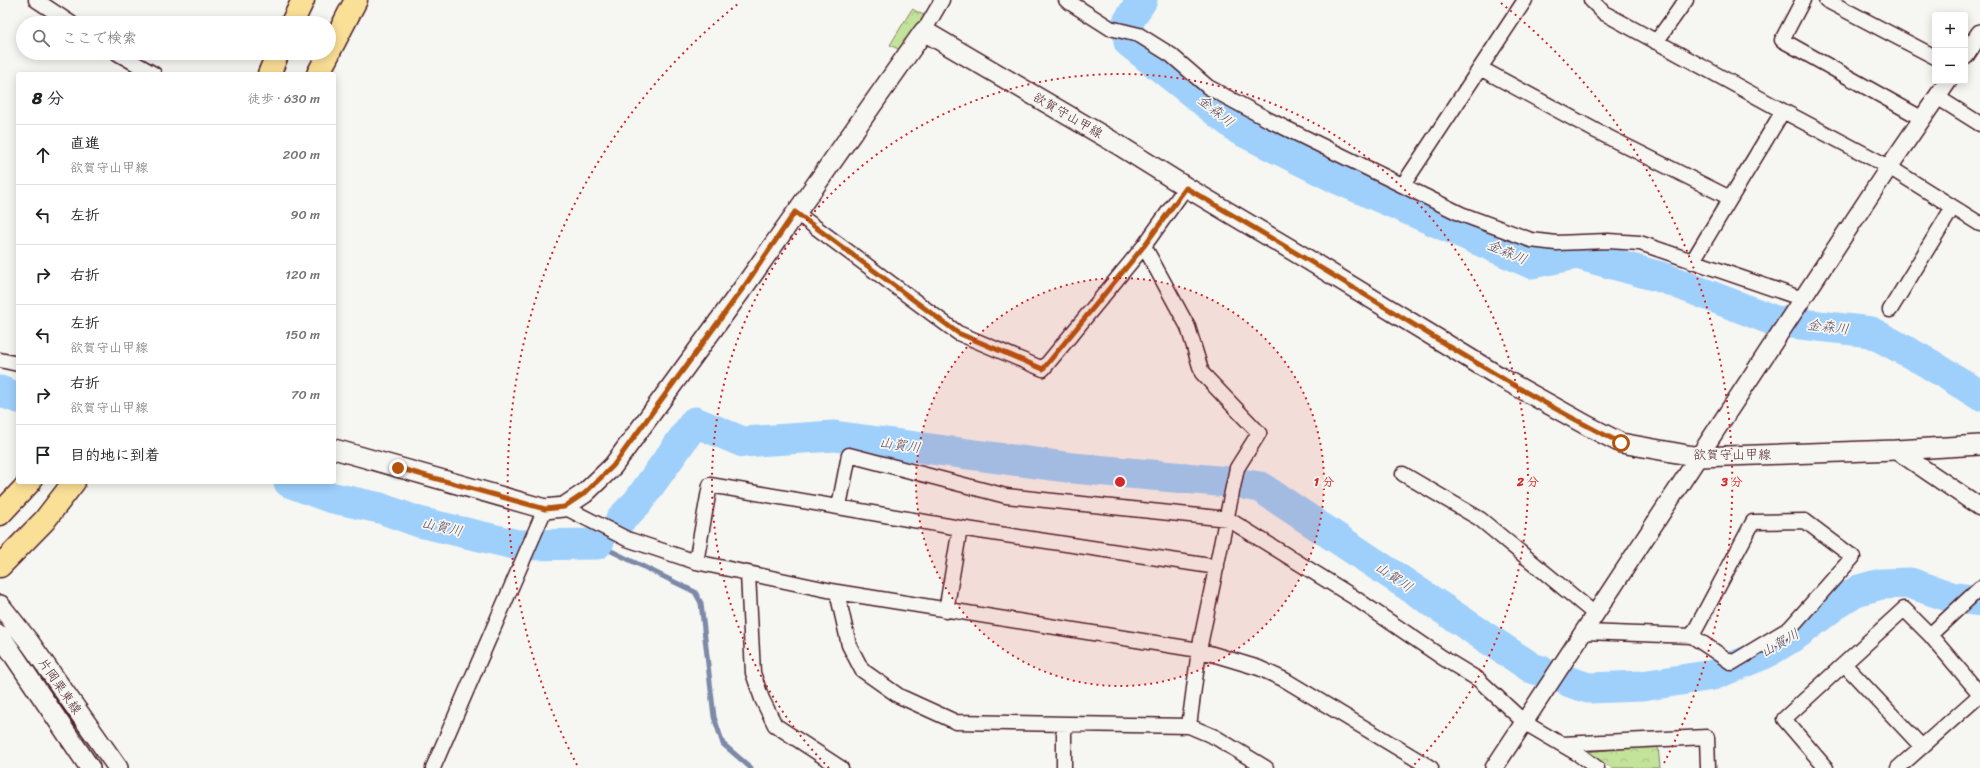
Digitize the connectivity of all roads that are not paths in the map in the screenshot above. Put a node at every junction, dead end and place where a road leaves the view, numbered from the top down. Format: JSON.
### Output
{"nodes":[{"id":1,"x":36,"y":0,"type":"edge"},
{"id":2,"x":303,"y":0,"type":"edge"},
{"id":3,"x":356,"y":0,"type":"edge"},
{"id":4,"x":942,"y":0,"type":"edge"},
{"id":5,"x":1066,"y":0,"type":"edge"},
{"id":6,"x":1525,"y":0,"type":"edge"},
{"id":7,"x":1591,"y":0,"type":"edge"},
{"id":8,"x":1686,"y":0,"type":"edge"},
{"id":9,"x":1802,"y":0,"type":"edge"},
{"id":10,"x":1826,"y":0,"type":"edge"},
{"id":11,"x":60,"y":16,"type":"edge"},
{"id":12,"x":295,"y":16,"type":"edge"},
{"id":13,"x":924,"y":31,"type":"junction"},
{"id":14,"x":1980,"y":33,"type":"edge"},
{"id":15,"x":336,"y":39,"type":"edge"},
{"id":16,"x":1656,"y":42,"type":"junction"},
{"id":17,"x":1968,"y":51,"type":"edge"},
{"id":18,"x":1932,"y":55,"type":"edge"},
{"id":19,"x":129,"y":60,"type":"edge"},
{"id":20,"x":275,"y":60,"type":"edge"},
{"id":21,"x":325,"y":60,"type":"edge"},
{"id":22,"x":1480,"y":68,"type":"junction"},
{"id":23,"x":150,"y":72,"type":"edge"},
{"id":24,"x":270,"y":72,"type":"edge"},
{"id":25,"x":319,"y":72,"type":"edge"},
{"id":26,"x":1946,"y":84,"type":"edge"},
{"id":27,"x":1937,"y":97,"type":"junction"},
{"id":28,"x":1783,"y":111,"type":"junction"},
{"id":29,"x":1923,"y":119,"type":"junction"},
{"id":30,"x":1980,"y":124,"type":"edge"},
{"id":31,"x":1889,"y":167,"type":"junction"},
{"id":32,"x":1403,"y":185,"type":"junction"},
{"id":33,"x":1186,"y":188,"type":"junction"},
{"id":34,"x":1730,"y":198,"type":"junction"},
{"id":35,"x":1953,"y":207,"type":"junction"},
{"id":36,"x":795,"y":212,"type":"junction"},
{"id":37,"x":1980,"y":224,"type":"edge"},
{"id":38,"x":1144,"y":246,"type":"junction"},
{"id":39,"x":1692,"y":262,"type":"junction"},
{"id":40,"x":1803,"y":299,"type":"junction"},
{"id":41,"x":1890,"y":310,"type":"dead end"},
{"id":42,"x":0,"y":360,"type":"edge"},
{"id":43,"x":16,"y":364,"type":"edge"},
{"id":44,"x":1980,"y":445,"type":"edge"},
{"id":45,"x":336,"y":450,"type":"edge"},
{"id":46,"x":1896,"y":450,"type":"junction"},
{"id":47,"x":1699,"y":457,"type":"junction"},
{"id":48,"x":1403,"y":474,"type":"dead end"},
{"id":49,"x":28,"y":484,"type":"edge"},
{"id":50,"x":72,"y":484,"type":"edge"},
{"id":51,"x":839,"y":506,"type":"junction"},
{"id":52,"x":564,"y":507,"type":"junction"},
{"id":53,"x":1980,"y":507,"type":"edge"},
{"id":54,"x":545,"y":509,"type":"junction"},
{"id":55,"x":0,"y":514,"type":"edge"},
{"id":56,"x":1228,"y":519,"type":"junction"},
{"id":57,"x":960,"y":528,"type":"junction"},
{"id":58,"x":696,"y":562,"type":"junction"},
{"id":59,"x":0,"y":566,"type":"edge"},
{"id":60,"x":1217,"y":567,"type":"junction"},
{"id":61,"x":748,"y":574,"type":"junction"},
{"id":62,"x":1980,"y":588,"type":"edge"},
{"id":63,"x":837,"y":592,"type":"junction"},
{"id":64,"x":0,"y":605,"type":"edge"},
{"id":65,"x":946,"y":611,"type":"junction"},
{"id":66,"x":1596,"y":615,"type":"junction"},
{"id":67,"x":1585,"y":632,"type":"junction"},
{"id":68,"x":0,"y":635,"type":"edge"},
{"id":69,"x":1930,"y":635,"type":"junction"},
{"id":70,"x":1692,"y":636,"type":"junction"},
{"id":71,"x":1199,"y":650,"type":"junction"},
{"id":72,"x":1845,"y":665,"type":"junction"},
{"id":73,"x":1980,"y":695,"type":"edge"},
{"id":74,"x":1525,"y":723,"type":"junction"},
{"id":75,"x":1064,"y":725,"type":"junction"},
{"id":76,"x":1189,"y":726,"type":"junction"},
{"id":77,"x":1561,"y":744,"type":"junction"},
{"id":78,"x":1922,"y":747,"type":"junction"},
{"id":79,"x":90,"y":768,"type":"edge"},
{"id":80,"x":118,"y":768,"type":"edge"},
{"id":81,"x":433,"y":768,"type":"edge"},
{"id":82,"x":841,"y":768,"type":"edge"},
{"id":83,"x":1064,"y":768,"type":"edge"},
{"id":84,"x":1266,"y":768,"type":"edge"},
{"id":85,"x":1431,"y":768,"type":"edge"},
{"id":86,"x":1494,"y":768,"type":"edge"},
{"id":87,"x":1597,"y":768,"type":"edge"},
{"id":88,"x":1708,"y":768,"type":"edge"},
{"id":89,"x":1826,"y":768,"type":"edge"},
{"id":90,"x":1898,"y":768,"type":"edge"}],
"edges":[{"from":1,"to":11,"type":"street"},
{"from":2,"to":12,"type":"main road"},
{"from":3,"to":15,"type":"main road"},
{"from":4,"to":13,"type":"street"},
{"from":5,"to":32,"type":"street"},
{"from":6,"to":22,"type":"street"},
{"from":7,"to":16,"type":"street"},
{"from":8,"to":16,"type":"street"},
{"from":9,"to":29,"type":"street"},
{"from":10,"to":18,"type":"street"},
{"from":13,"to":33,"type":"main road","name":"欲賀守山甲線"},
{"from":13,"to":36,"type":"main road"},
{"from":14,"to":17,"type":"street"},
{"from":16,"to":28,"type":"street"},
{"from":19,"to":23,"type":"street"},
{"from":20,"to":24,"type":"main road"},
{"from":21,"to":25,"type":"main road"},
{"from":22,"to":32,"type":"street"},
{"from":22,"to":34,"type":"street"},
{"from":26,"to":27,"type":"street"},
{"from":27,"to":29,"type":"street"},
{"from":27,"to":30,"type":"street"},
{"from":28,"to":31,"type":"street"},
{"from":28,"to":34,"type":"street"},
{"from":29,"to":31,"type":"street"},
{"from":31,"to":35,"type":"street"},
{"from":31,"to":40,"type":"street"},
{"from":32,"to":39,"type":"street"},
{"from":33,"to":38,"type":"street"},
{"from":33,"to":47,"type":"main road","name":"欲賀守山甲線"},
{"from":34,"to":39,"type":"street"},
{"from":35,"to":37,"type":"street"},
{"from":35,"to":41,"type":"street"},
{"from":36,"to":38,"type":"street"},
{"from":36,"to":52,"type":"main road"},
{"from":38,"to":56,"type":"street"},
{"from":39,"to":40,"type":"street"},
{"from":40,"to":47,"type":"street"},
{"from":42,"to":43,"type":"street"},
{"from":44,"to":46,"type":"main road","name":"欲賀守山甲線"},
{"from":45,"to":54,"type":"main road"},
{"from":46,"to":47,"type":"main road","name":"欲賀守山甲線"},
{"from":46,"to":53,"type":"street"},
{"from":47,"to":66,"type":"street"},
{"from":48,"to":66,"type":"street"},
{"from":49,"to":55,"type":"main road"},
{"from":50,"to":59,"type":"main road"},
{"from":51,"to":56,"type":"street"},
{"from":51,"to":57,"type":"street"},
{"from":51,"to":58,"type":"street"},
{"from":52,"to":54,"type":"main road"},
{"from":52,"to":58,"type":"street"},
{"from":54,"to":81,"type":"street"},
{"from":56,"to":60,"type":"street"},
{"from":56,"to":74,"type":"street"},
{"from":57,"to":60,"type":"street"},
{"from":57,"to":65,"type":"street"},
{"from":58,"to":61,"type":"street"},
{"from":60,"to":71,"type":"street"},
{"from":61,"to":63,"type":"street"},
{"from":61,"to":82,"type":"street"},
{"from":62,"to":69,"type":"street"},
{"from":63,"to":65,"type":"street"},
{"from":63,"to":75,"type":"street"},
{"from":64,"to":80,"type":"main road","name":"片岡栗東線"},
{"from":65,"to":71,"type":"street"},
{"from":66,"to":67,"type":"street"},
{"from":67,"to":70,"type":"street"},
{"from":67,"to":74,"type":"street"},
{"from":68,"to":79,"type":"main road","name":"片岡栗東線"},
{"from":69,"to":72,"type":"street"},
{"from":69,"to":73,"type":"street"},
{"from":70,"to":70,"type":"street"},
{"from":71,"to":76,"type":"street"},
{"from":71,"to":85,"type":"street"},
{"from":72,"to":78,"type":"street"},
{"from":72,"to":89,"type":"street"},
{"from":73,"to":78,"type":"street"},
{"from":74,"to":77,"type":"street"},
{"from":74,"to":86,"type":"street"},
{"from":75,"to":76,"type":"street"},
{"from":75,"to":83,"type":"street"},
{"from":76,"to":84,"type":"street"},
{"from":77,"to":87,"type":"street"},
{"from":77,"to":88,"type":"street"},
{"from":78,"to":90,"type":"street"}]}
